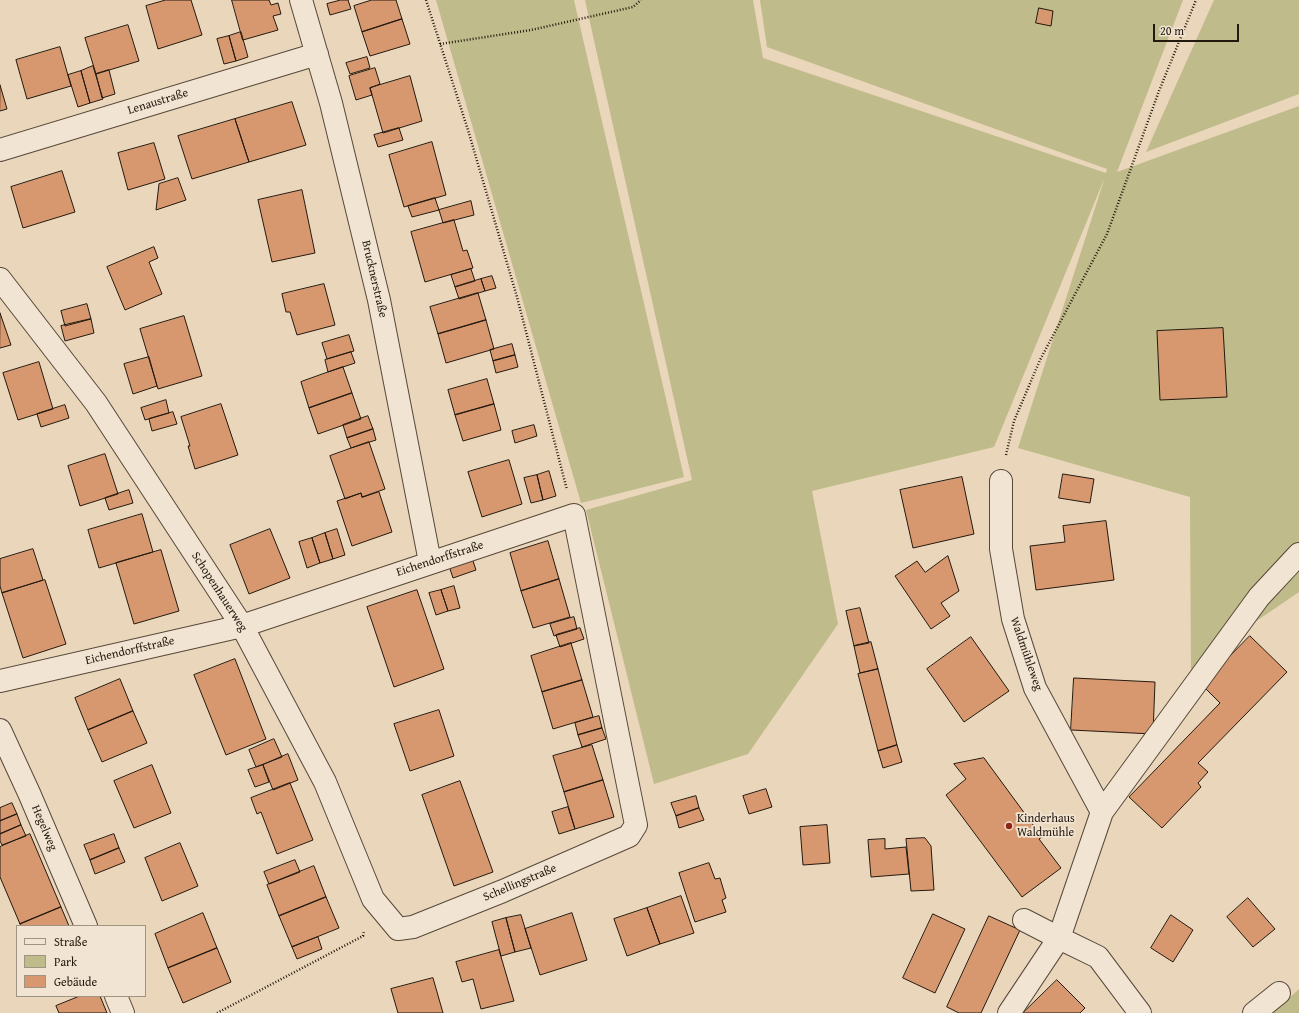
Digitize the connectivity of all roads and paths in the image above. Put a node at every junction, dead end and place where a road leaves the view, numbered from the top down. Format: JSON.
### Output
{"nodes":[{"id":1,"x":301,"y":0,"type":"edge"},
{"id":2,"x":426,"y":0,"type":"edge"},
{"id":3,"x":641,"y":0,"type":"edge"},
{"id":4,"x":1196,"y":0,"type":"edge"},
{"id":5,"x":440,"y":44,"type":"junction"},
{"id":6,"x":317,"y":54,"type":"junction"},
{"id":7,"x":0,"y":150,"type":"edge"},
{"id":8,"x":0,"y":279,"type":"edge"},
{"id":9,"x":1001,"y":481,"type":"joint"},
{"id":10,"x":574,"y":516,"type":"junction"},
{"id":11,"x":1299,"y":554,"type":"edge"},
{"id":12,"x":430,"y":562,"type":"junction"},
{"id":13,"x":242,"y":626,"type":"junction"},
{"id":14,"x":0,"y":681,"type":"edge"},
{"id":15,"x":0,"y":730,"type":"edge"},
{"id":16,"x":1102,"y":812,"type":"junction"},
{"id":17,"x":373,"y":899,"type":"junction"},
{"id":18,"x":1024,"y":920,"type":"dead end"},
{"id":19,"x":86,"y":925,"type":"edge"},
{"id":20,"x":398,"y":929,"type":"joint"},
{"id":21,"x":1059,"y":938,"type":"junction"},
{"id":22,"x":1279,"y":993,"type":"dead end"},
{"id":23,"x":116,"y":997,"type":"edge"},
{"id":24,"x":123,"y":1013,"type":"edge"},
{"id":25,"x":217,"y":1013,"type":"edge"},
{"id":26,"x":1010,"y":1013,"type":"edge"},
{"id":27,"x":1140,"y":1013,"type":"edge"},
{"id":28,"x":1254,"y":1013,"type":"edge"}],
"edges":[{"from":1,"to":6,"type":"street","name":"Brucknerstraße"},
{"from":2,"to":5,"type":"path"},
{"from":3,"to":5,"type":"path"},
{"from":4,"to":9,"type":"path"},
{"from":5,"to":10,"type":"path"},
{"from":6,"to":7,"type":"street","name":"Lenaustraße"},
{"from":6,"to":12,"type":"street","name":"Brucknerstraße"},
{"from":8,"to":13,"type":"street","name":"Schopenhauerweg"},
{"from":9,"to":16,"type":"street","name":"Waldmühleweg"},
{"from":10,"to":12,"type":"street","name":"Eichendorffstraße"},
{"from":10,"to":20,"type":"street","name":"Schellingstraße"},
{"from":11,"to":16,"type":"street"},
{"from":12,"to":13,"type":"street","name":"Eichendorffstraße"},
{"from":13,"to":14,"type":"street","name":"Eichendorffstraße"},
{"from":13,"to":17,"type":"street","name":"Schopenhauerweg"},
{"from":15,"to":19,"type":"street","name":"Hegelweg"},
{"from":16,"to":21,"type":"street"},
{"from":17,"to":20,"type":"street","name":"Schopenhauerweg"},
{"from":17,"to":25,"type":"path"},
{"from":18,"to":21,"type":"street"},
{"from":21,"to":26,"type":"street"},
{"from":21,"to":27,"type":"street"},
{"from":22,"to":28,"type":"street"},
{"from":23,"to":24,"type":"street"}]}
